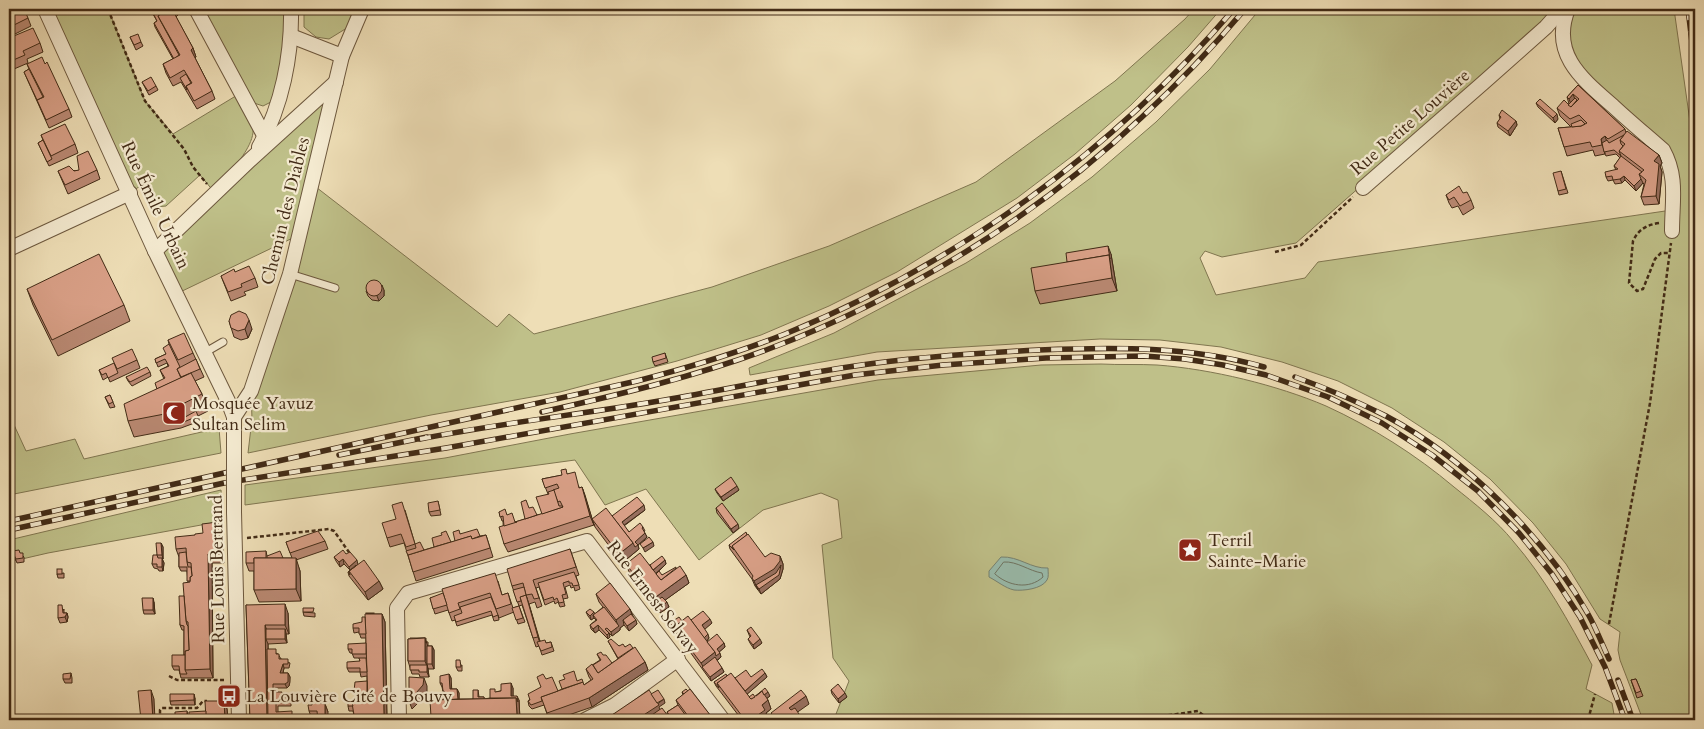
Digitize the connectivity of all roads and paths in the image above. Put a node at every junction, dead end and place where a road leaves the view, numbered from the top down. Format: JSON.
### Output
{"nodes":[{"id":1,"x":45,"y":9,"type":"edge"},
{"id":2,"x":108,"y":9,"type":"edge"},
{"id":3,"x":196,"y":9,"type":"edge"},
{"id":4,"x":291,"y":9,"type":"edge"},
{"id":5,"x":362,"y":9,"type":"edge"},
{"id":6,"x":1562,"y":9,"type":"edge"},
{"id":7,"x":1568,"y":9,"type":"edge"},
{"id":8,"x":292,"y":36,"type":"junction"},
{"id":9,"x":342,"y":56,"type":"junction"},
{"id":10,"x":336,"y":82,"type":"junction"},
{"id":11,"x":265,"y":137,"type":"junction"},
{"id":12,"x":250,"y":160,"type":"junction"},
{"id":13,"x":1363,"y":188,"type":"joint"},
{"id":14,"x":130,"y":193,"type":"junction"},
{"id":15,"x":215,"y":193,"type":"junction"},
{"id":16,"x":1666,"y":227,"type":"joint"},
{"id":17,"x":9,"y":249,"type":"edge"},
{"id":18,"x":155,"y":251,"type":"junction"},
{"id":19,"x":1275,"y":252,"type":"dead end"},
{"id":20,"x":290,"y":274,"type":"junction"},
{"id":21,"x":335,"y":288,"type":"dead end"},
{"id":22,"x":223,"y":342,"type":"dead end"},
{"id":23,"x":204,"y":352,"type":"junction"},
{"id":24,"x":234,"y":422,"type":"junction"},
{"id":25,"x":236,"y":540,"type":"junction"},
{"id":26,"x":352,"y":556,"type":"edge"},
{"id":27,"x":1609,"y":624,"type":"dead end"},
{"id":28,"x":678,"y":659,"type":"junction"},
{"id":29,"x":169,"y":676,"type":"dead end"},
{"id":30,"x":238,"y":680,"type":"junction"},
{"id":31,"x":1595,"y":694,"type":"dead end"},
{"id":32,"x":212,"y":701,"type":"edge"},
{"id":33,"x":160,"y":720,"type":"edge"},
{"id":34,"x":239,"y":720,"type":"edge"},
{"id":35,"x":399,"y":720,"type":"edge"},
{"id":36,"x":586,"y":720,"type":"edge"},
{"id":37,"x":723,"y":720,"type":"edge"},
{"id":38,"x":1136,"y":720,"type":"edge"},
{"id":39,"x":1209,"y":720,"type":"edge"},
{"id":40,"x":1588,"y":720,"type":"edge"}],
"edges":[{"from":1,"to":14,"type":"street","name":"Rue Émile Urbain"},
{"from":2,"to":15,"type":"path"},
{"from":3,"to":11,"type":"street"},
{"from":4,"to":8,"type":"street"},
{"from":5,"to":9,"type":"street","name":"Chemin des Diables"},
{"from":6,"to":13,"type":"street","name":"Rue Petite Louvière"},
{"from":7,"to":16,"type":"street"},
{"from":8,"to":9,"type":"street"},
{"from":8,"to":11,"type":"street"},
{"from":9,"to":10,"type":"street","name":"Chemin des Diables"},
{"from":10,"to":12,"type":"street"},
{"from":10,"to":20,"type":"street","name":"Chemin des Diables"},
{"from":11,"to":12,"type":"street"},
{"from":12,"to":15,"type":"street"},
{"from":13,"to":19,"type":"path","name":"Rue Petite Louvière"},
{"from":14,"to":17,"type":"street"},
{"from":14,"to":18,"type":"street","name":"Rue Émile Urbain"},
{"from":15,"to":18,"type":"street"},
{"from":16,"to":27,"type":"path"},
{"from":18,"to":23,"type":"street","name":"Rue Émile Urbain"},
{"from":20,"to":21,"type":"lane"},
{"from":20,"to":24,"type":"street","name":"Chemin des Diables"},
{"from":22,"to":23,"type":"lane"},
{"from":23,"to":24,"type":"street","name":"Rue Émile Urbain"},
{"from":24,"to":25,"type":"street","name":"Rue Louis Bertrand","bridge":true},
{"from":25,"to":26,"type":"path"},
{"from":25,"to":30,"type":"street","name":"Rue Louis Bertrand"},
{"from":28,"to":35,"type":"street","name":"Rue Ernest Solvay"},
{"from":28,"to":36,"type":"street"},
{"from":28,"to":37,"type":"street","name":"Rue Ernest Solvay"},
{"from":29,"to":30,"type":"path"},
{"from":30,"to":34,"type":"street","name":"Rue Louis Bertrand"},
{"from":31,"to":40,"type":"path"},
{"from":32,"to":33,"type":"path"},
{"from":38,"to":39,"type":"path"}]}
